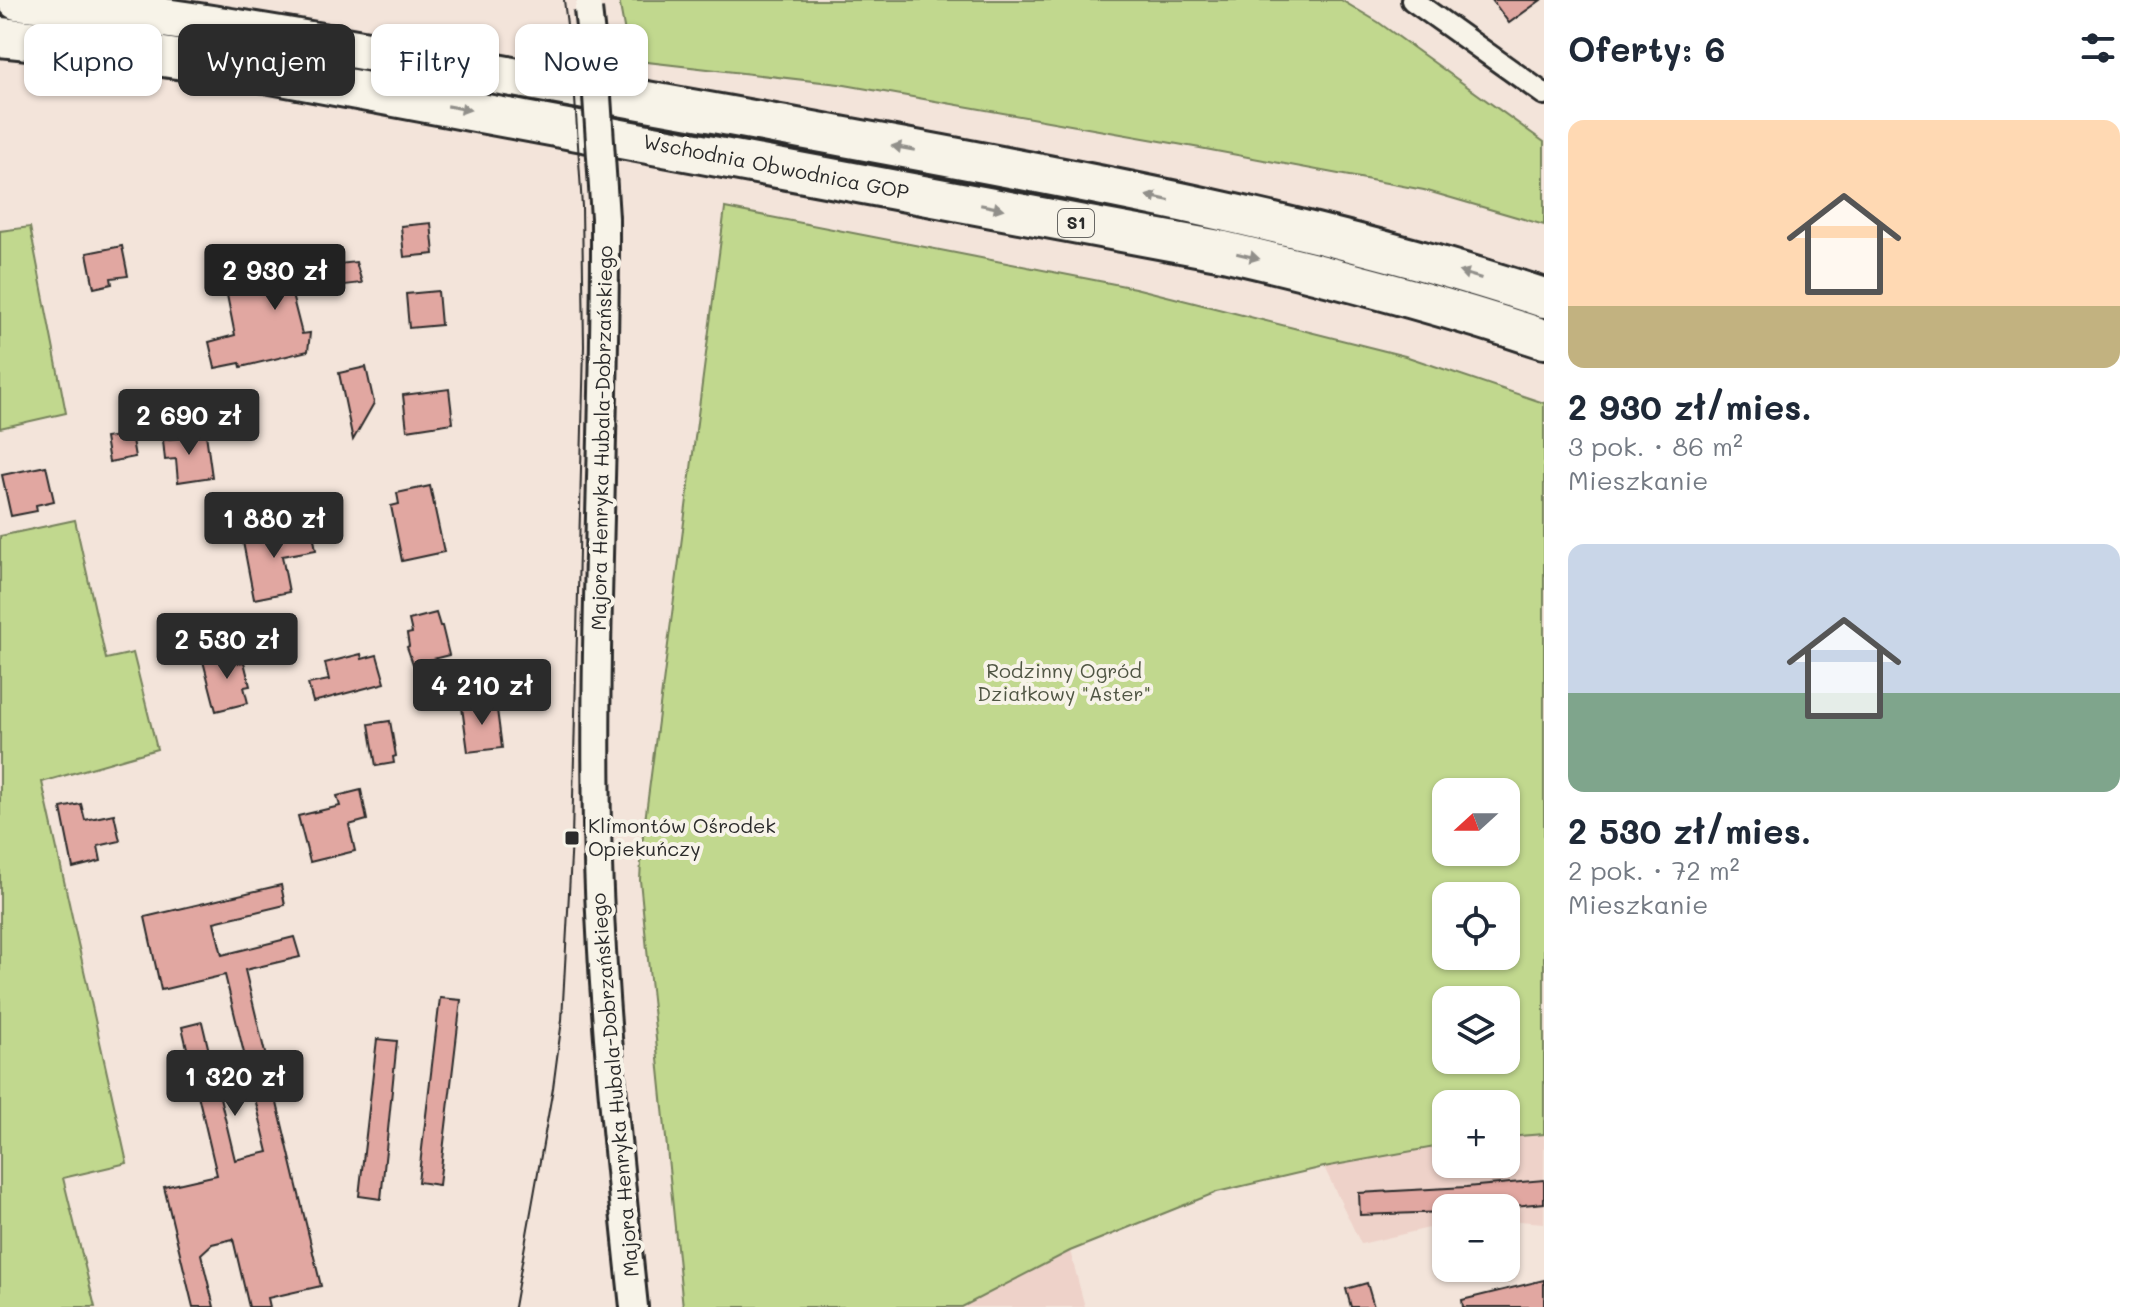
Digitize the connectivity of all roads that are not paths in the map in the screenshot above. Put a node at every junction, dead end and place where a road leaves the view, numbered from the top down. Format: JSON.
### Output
{"nodes":[{"id":1,"x":17,"y":0,"type":"edge"},
{"id":2,"x":1412,"y":0,"type":"edge"},
{"id":3,"x":587,"y":4,"type":"edge"},
{"id":4,"x":0,"y":37,"type":"edge"},
{"id":5,"x":1544,"y":94,"type":"edge"},
{"id":6,"x":1544,"y":298,"type":"edge"},
{"id":7,"x":1544,"y":339,"type":"edge"},
{"id":8,"x":634,"y":1307,"type":"edge"}],
"edges":[{"from":6,"to":1,"type":"highway","name":"Wschodnia Obwodnica GOP","number":"S1","one_way":true},
{"from":2,"to":5,"type":"street"},
{"from":3,"to":8,"type":"street","name":"Majora Henryka Hubala-Dobrzańskiego","bridge":true},
{"from":4,"to":7,"type":"highway","name":"Wschodnia Obwodnica GOP","number":"S1","one_way":true}]}
